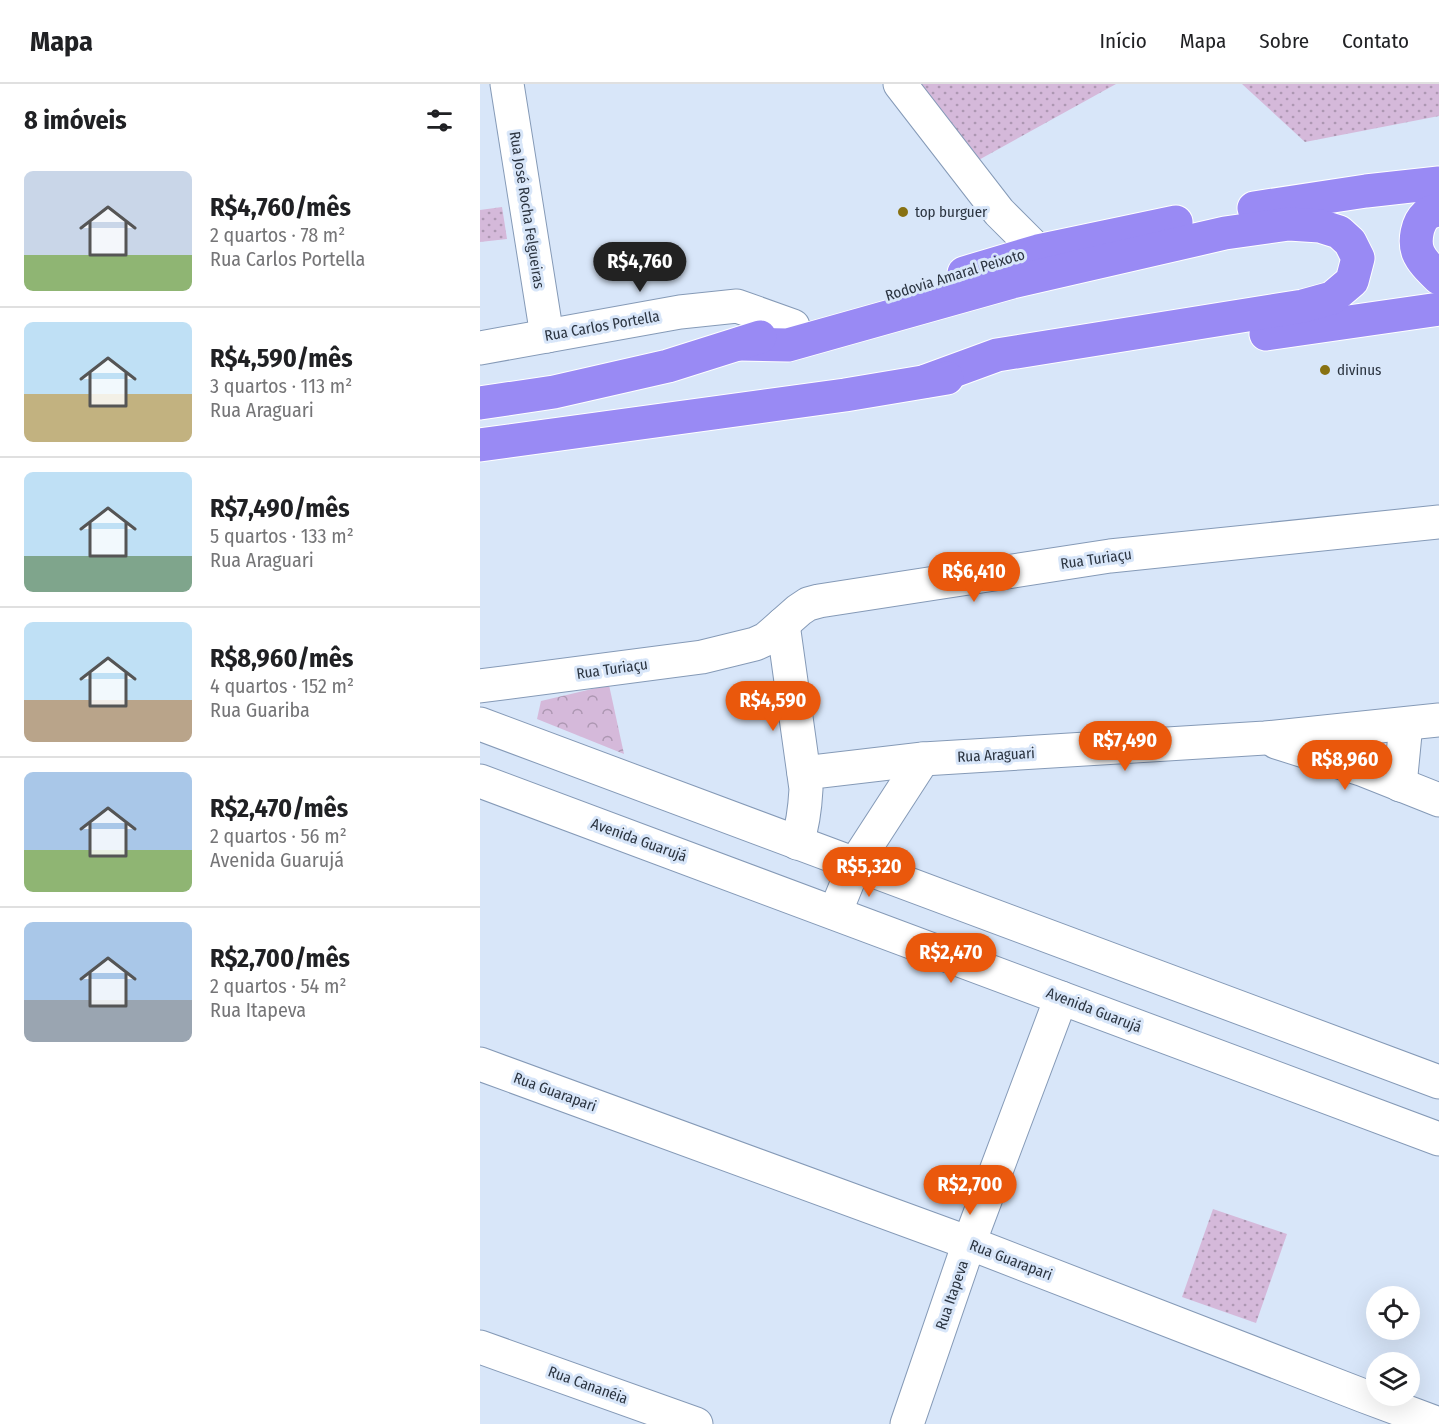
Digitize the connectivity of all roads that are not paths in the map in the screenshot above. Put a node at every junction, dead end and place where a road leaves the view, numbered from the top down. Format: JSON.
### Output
{"nodes":[{"id":1,"x":507,"y":84,"type":"edge"},
{"id":2,"x":900,"y":84,"type":"edge"},
{"id":3,"x":1439,"y":183,"type":"edge"},
{"id":4,"x":1439,"y":209,"type":"edge"},
{"id":5,"x":1038,"y":251,"type":"junction"},
{"id":6,"x":1439,"y":278,"type":"edge"},
{"id":7,"x":1439,"y":309,"type":"edge"},
{"id":8,"x":793,"y":326,"type":"junction"},
{"id":9,"x":547,"y":336,"type":"junction"},
{"id":10,"x":739,"y":344,"type":"junction"},
{"id":11,"x":480,"y":348,"type":"edge"},
{"id":12,"x":926,"y":381,"type":"junction"},
{"id":13,"x":480,"y":403,"type":"edge"},
{"id":14,"x":480,"y":445,"type":"edge"},
{"id":15,"x":1439,"y":522,"type":"edge"},
{"id":16,"x":783,"y":624,"type":"junction"},
{"id":17,"x":519,"y":681,"type":"junction"},
{"id":18,"x":480,"y":686,"type":"edge"},
{"id":19,"x":1439,"y":720,"type":"edge"},
{"id":20,"x":1406,"y":724,"type":"junction"},
{"id":21,"x":487,"y":727,"type":"edge"},
{"id":22,"x":1266,"y":738,"type":"junction"},
{"id":23,"x":923,"y":759,"type":"junction"},
{"id":24,"x":480,"y":770,"type":"edge"},
{"id":25,"x":804,"y":773,"type":"junction"},
{"id":26,"x":480,"y":781,"type":"edge"},
{"id":27,"x":1400,"y":785,"type":"junction"},
{"id":28,"x":1439,"y":800,"type":"edge"},
{"id":29,"x":797,"y":843,"type":"junction"},
{"id":30,"x":855,"y":864,"type":"junction"},
{"id":31,"x":835,"y":913,"type":"junction"},
{"id":32,"x":1061,"y":998,"type":"junction"},
{"id":33,"x":480,"y":1064,"type":"edge"},
{"id":34,"x":1439,"y":1082,"type":"edge"},
{"id":35,"x":1439,"y":1139,"type":"edge"},
{"id":36,"x":969,"y":1244,"type":"junction"},
{"id":37,"x":480,"y":1347,"type":"edge"},
{"id":38,"x":696,"y":1424,"type":"edge"},
{"id":39,"x":907,"y":1424,"type":"edge"},
{"id":40,"x":1439,"y":1424,"type":"edge"}],
"edges":[{"from":1,"to":9,"type":"street","name":"Rua José Rocha Felgueiras"},
{"from":2,"to":5,"type":"street"},
{"from":3,"to":5,"type":"highway","name":"Rodovia Amaral Peixoto"},
{"from":4,"to":6,"type":"highway"},
{"from":5,"to":8,"type":"highway","name":"Rodovia Amaral Peixoto"},
{"from":7,"to":12,"type":"highway"},
{"from":8,"to":9,"type":"street","name":"Rua Carlos Portella"},
{"from":8,"to":10,"type":"highway","name":"Rodovia Amaral Peixoto"},
{"from":9,"to":11,"type":"street","name":"Rua Carlos Portella"},
{"from":10,"to":12,"type":"highway"},
{"from":10,"to":13,"type":"highway","name":"Rodovia Amaral Peixoto"},
{"from":12,"to":14,"type":"highway"},
{"from":15,"to":16,"type":"street","name":"Rua Turiaçu"},
{"from":16,"to":17,"type":"street","name":"Rua Turiaçu"},
{"from":16,"to":25,"type":"street"},
{"from":17,"to":18,"type":"street","name":"Rua Turiaçu"},
{"from":17,"to":21,"type":"street"},
{"from":19,"to":20,"type":"street","name":"Rua Araguari"},
{"from":20,"to":22,"type":"street","name":"Rua Araguari"},
{"from":20,"to":27,"type":"street"},
{"from":21,"to":24,"type":"street"},
{"from":21,"to":29,"type":"street"},
{"from":22,"to":23,"type":"street","name":"Rua Araguari"},
{"from":22,"to":27,"type":"street"},
{"from":23,"to":25,"type":"street","name":"Rua Araguari"},
{"from":23,"to":30,"type":"street"},
{"from":25,"to":29,"type":"street"},
{"from":26,"to":31,"type":"street","name":"Avenida Guarujá"},
{"from":27,"to":28,"type":"street"},
{"from":29,"to":30,"type":"street"},
{"from":30,"to":31,"type":"street"},
{"from":30,"to":34,"type":"street"},
{"from":31,"to":32,"type":"street","name":"Avenida Guarujá"},
{"from":32,"to":35,"type":"street","name":"Avenida Guarujá"},
{"from":32,"to":36,"type":"street","name":"Rua Itapeva"},
{"from":33,"to":36,"type":"street","name":"Rua Guarapari"},
{"from":36,"to":39,"type":"street","name":"Rua Itapeva"},
{"from":36,"to":40,"type":"street","name":"Rua Guarapari"},
{"from":37,"to":38,"type":"street","name":"Rua Cananéia"}]}
